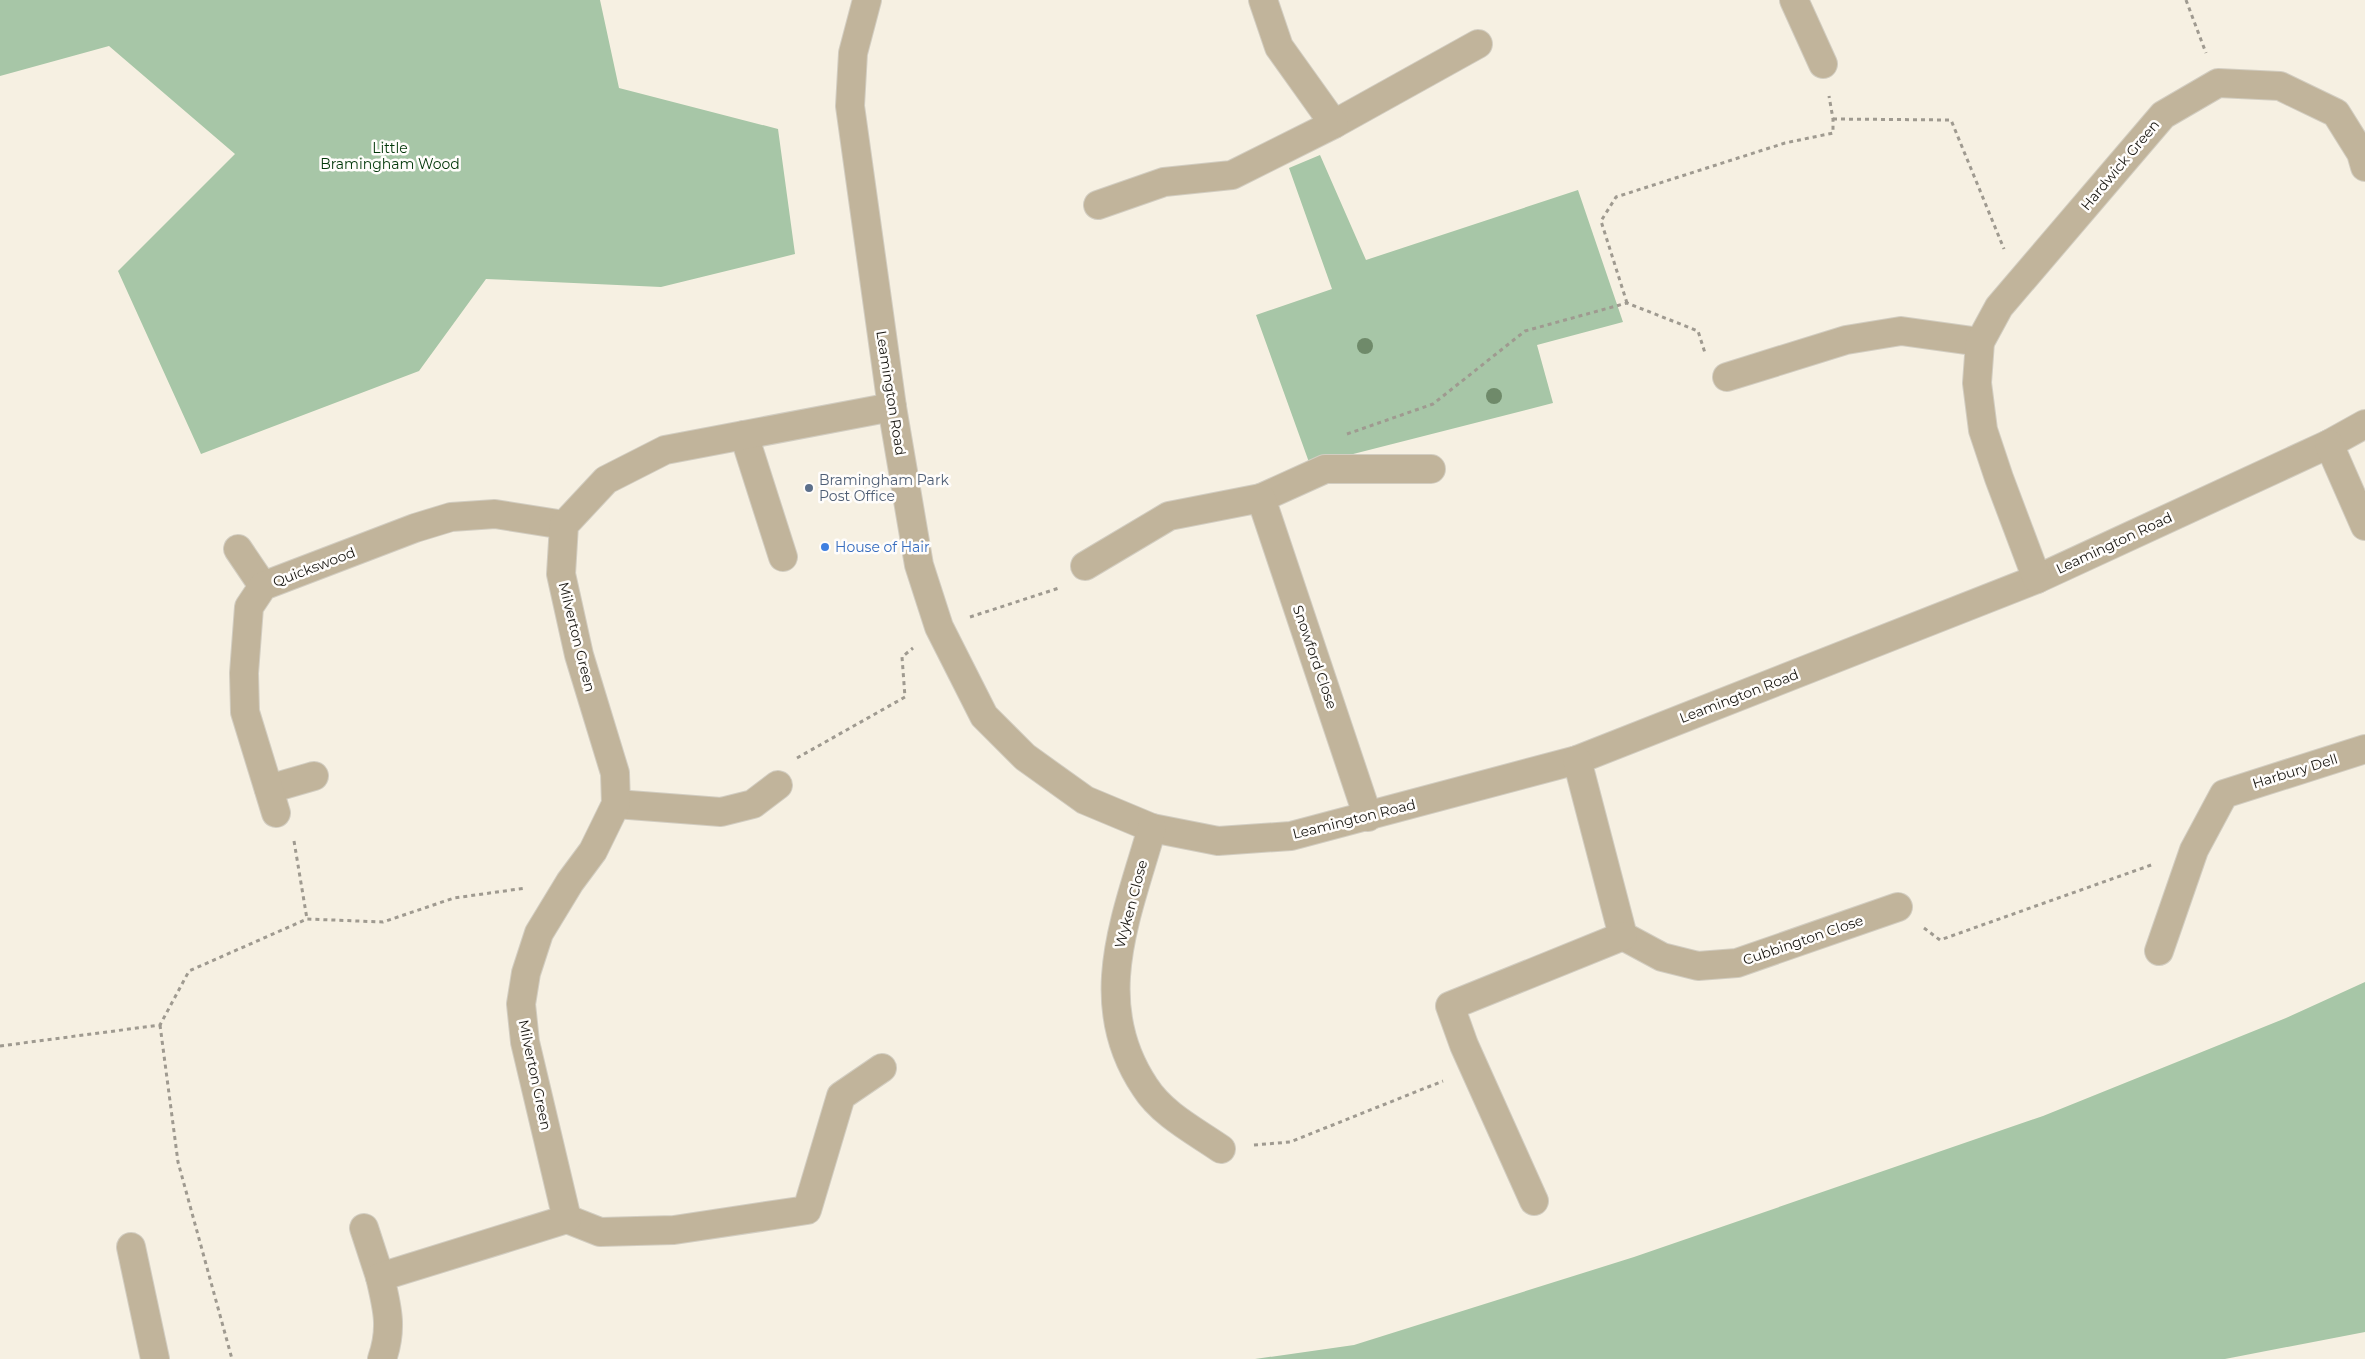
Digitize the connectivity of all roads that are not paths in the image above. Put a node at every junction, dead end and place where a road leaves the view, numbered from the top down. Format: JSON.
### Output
{"nodes":[{"id":1,"x":867,"y":0,"type":"edge"},
{"id":2,"x":1263,"y":0,"type":"edge"},
{"id":3,"x":1794,"y":0,"type":"edge"},
{"id":4,"x":1478,"y":44,"type":"dead end"},
{"id":5,"x":1823,"y":64,"type":"road end"},
{"id":6,"x":1334,"y":124,"type":"junction"},
{"id":7,"x":2365,"y":167,"type":"edge"},
{"id":8,"x":1098,"y":205,"type":"dead end"},
{"id":9,"x":1980,"y":342,"type":"junction"},
{"id":10,"x":1727,"y":377,"type":"road end"},
{"id":11,"x":892,"y":407,"type":"junction"},
{"id":12,"x":2365,"y":424,"type":"edge"},
{"id":13,"x":744,"y":435,"type":"junction"},
{"id":14,"x":2329,"y":444,"type":"junction"},
{"id":15,"x":1431,"y":469,"type":"dead end"},
{"id":16,"x":1261,"y":498,"type":"junction"},
{"id":17,"x":564,"y":525,"type":"junction"},
{"id":18,"x":2365,"y":526,"type":"edge"},
{"id":19,"x":238,"y":549,"type":"dead end"},
{"id":20,"x":783,"y":557,"type":"dead end"},
{"id":21,"x":1084,"y":566,"type":"dead end"},
{"id":22,"x":2037,"y":579,"type":"junction"},
{"id":23,"x":263,"y":586,"type":"junction"},
{"id":24,"x":2365,"y":749,"type":"edge"},
{"id":25,"x":1577,"y":760,"type":"junction"},
{"id":26,"x":314,"y":776,"type":"dead end"},
{"id":27,"x":778,"y":785,"type":"dead end"},
{"id":28,"x":616,"y":804,"type":"junction"},
{"id":29,"x":1368,"y":817,"type":"junction"},
{"id":30,"x":1152,"y":828,"type":"junction"},
{"id":31,"x":1898,"y":908,"type":"road end"},
{"id":32,"x":1623,"y":936,"type":"junction"},
{"id":33,"x":2159,"y":951,"type":"dead end"},
{"id":34,"x":882,"y":1068,"type":"dead end"},
{"id":35,"x":1221,"y":1148,"type":"road end"},
{"id":36,"x":1534,"y":1201,"type":"dead end"},
{"id":37,"x":567,"y":1219,"type":"junction"},
{"id":38,"x":364,"y":1228,"type":"dead end"},
{"id":39,"x":131,"y":1247,"type":"dead end"},
{"id":40,"x":380,"y":1277,"type":"junction"},
{"id":41,"x":155,"y":1359,"type":"edge"},
{"id":42,"x":382,"y":1359,"type":"edge"}],
"edges":[{"from":1,"to":11,"type":"street","name":"Leamington Road"},
{"from":2,"to":6,"type":"street"},
{"from":3,"to":5,"type":"street"},
{"from":4,"to":6,"type":"street"},
{"from":6,"to":8,"type":"street"},
{"from":7,"to":9,"type":"street","name":"Hardwick Green"},
{"from":9,"to":10,"type":"street"},
{"from":9,"to":22,"type":"street","name":"Hardwick Green"},
{"from":11,"to":13,"type":"street"},
{"from":11,"to":30,"type":"street","name":"Leamington Road"},
{"from":12,"to":14,"type":"street","name":"Leamington Road"},
{"from":13,"to":17,"type":"street"},
{"from":13,"to":20,"type":"street"},
{"from":14,"to":18,"type":"street"},
{"from":14,"to":22,"type":"street","name":"Leamington Road"},
{"from":15,"to":16,"type":"street"},
{"from":16,"to":21,"type":"street"},
{"from":16,"to":29,"type":"street","name":"Snowford Close"},
{"from":17,"to":23,"type":"street","name":"Quickswood"},
{"from":17,"to":28,"type":"street","name":"Milverton Green"},
{"from":19,"to":23,"type":"street"},
{"from":22,"to":25,"type":"street","name":"Leamington Road"},
{"from":23,"to":26,"type":"street","name":"Quickswood"},
{"from":24,"to":33,"type":"street","name":"Harbury Dell"},
{"from":25,"to":29,"type":"street","name":"Leamington Road"},
{"from":25,"to":32,"type":"street"},
{"from":27,"to":28,"type":"street"},
{"from":28,"to":37,"type":"street","name":"Milverton Green"},
{"from":29,"to":30,"type":"street","name":"Leamington Road"},
{"from":30,"to":35,"type":"street","name":"Wyken Close"},
{"from":31,"to":32,"type":"street","name":"Cubbington Close"},
{"from":32,"to":36,"type":"street"},
{"from":34,"to":37,"type":"street"},
{"from":37,"to":40,"type":"street"},
{"from":38,"to":40,"type":"street"},
{"from":39,"to":41,"type":"street"},
{"from":40,"to":42,"type":"street"}]}
